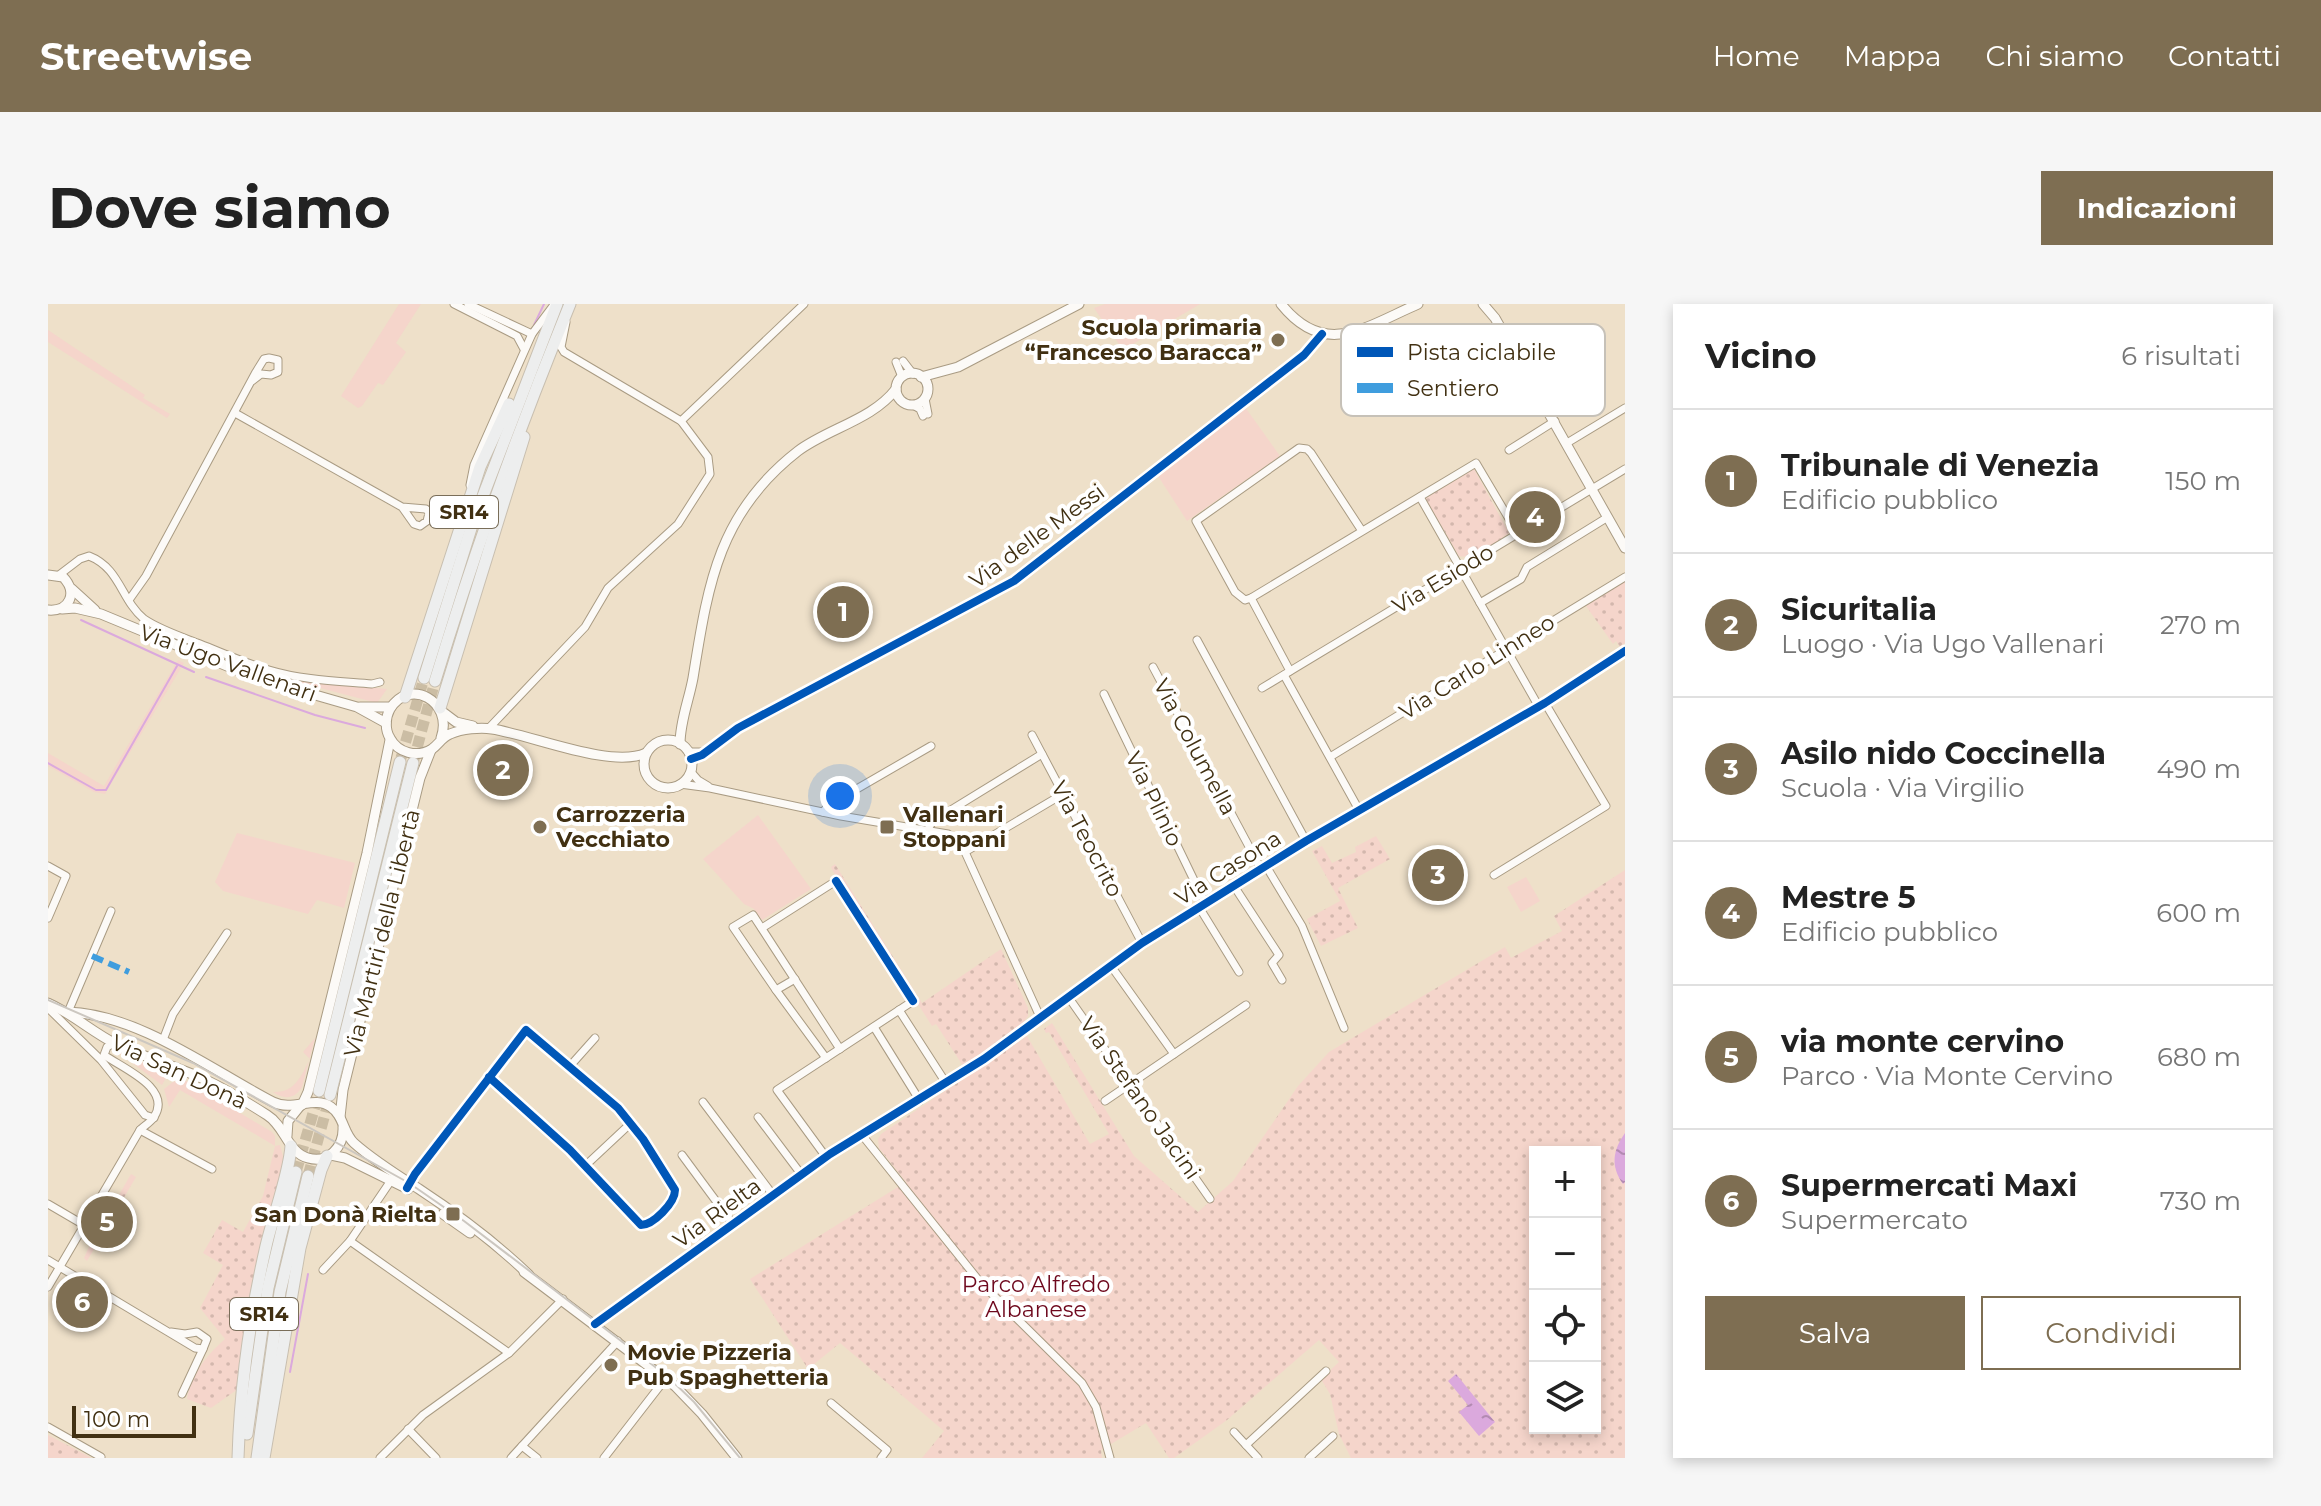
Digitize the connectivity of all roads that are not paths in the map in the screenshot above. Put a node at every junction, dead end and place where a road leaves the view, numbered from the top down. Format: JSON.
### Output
{"nodes":[{"id":1,"x":454,"y":304,"type":"edge"},
{"id":2,"x":468,"y":304,"type":"edge"},
{"id":3,"x":804,"y":304,"type":"edge"},
{"id":4,"x":1079,"y":304,"type":"edge"},
{"id":5,"x":1281,"y":304,"type":"edge"},
{"id":6,"x":1418,"y":304,"type":"edge"},
{"id":7,"x":1483,"y":304,"type":"edge"},
{"id":8,"x":562,"y":306,"type":"edge"},
{"id":9,"x":1369,"y":324,"type":"edge"},
{"id":10,"x":1498,"y":324,"type":"edge"},
{"id":11,"x":1322,"y":334,"type":"junction"},
{"id":12,"x":1341,"y":334,"type":"edge"},
{"id":13,"x":538,"y":335,"type":"junction"},
{"id":14,"x":524,"y":353,"type":"junction"},
{"id":15,"x":956,"y":367,"type":"junction"},
{"id":16,"x":917,"y":375,"type":"junction"},
{"id":17,"x":902,"y":377,"type":"junction"},
{"id":18,"x":540,"y":379,"type":"junction"},
{"id":19,"x":252,"y":381,"type":"dead end"},
{"id":20,"x":896,"y":389,"type":"junction"},
{"id":21,"x":926,"y":396,"type":"junction"},
{"id":22,"x":908,"y":404,"type":"junction"},
{"id":23,"x":1625,"y":408,"type":"edge"},
{"id":24,"x":874,"y":410,"type":"junction"},
{"id":25,"x":235,"y":413,"type":"junction"},
{"id":26,"x":1552,"y":416,"type":"edge"},
{"id":27,"x":681,"y":421,"type":"junction"},
{"id":28,"x":1555,"y":421,"type":"junction"},
{"id":29,"x":1567,"y":443,"type":"junction"},
{"id":30,"x":1509,"y":450,"type":"dead end"},
{"id":31,"x":1625,"y":469,"type":"edge"},
{"id":32,"x":1592,"y":489,"type":"junction"},
{"id":33,"x":1420,"y":497,"type":"junction"},
{"id":34,"x":468,"y":502,"type":"junction"},
{"id":35,"x":402,"y":507,"type":"dead end"},
{"id":36,"x":1608,"y":517,"type":"junction"},
{"id":37,"x":1362,"y":531,"type":"junction"},
{"id":38,"x":1518,"y":534,"type":"junction"},
{"id":39,"x":1625,"y":548,"type":"edge"},
{"id":40,"x":78,"y":561,"type":"junction"},
{"id":41,"x":1461,"y":568,"type":"junction"},
{"id":42,"x":52,"y":574,"type":"edge"},
{"id":43,"x":1625,"y":577,"type":"edge"},
{"id":44,"x":71,"y":587,"type":"junction"},
{"id":45,"x":1251,"y":598,"type":"junction"},
{"id":46,"x":129,"y":600,"type":"junction"},
{"id":47,"x":1480,"y":603,"type":"junction"},
{"id":48,"x":62,"y":609,"type":"junction"},
{"id":49,"x":48,"y":610,"type":"edge"},
{"id":50,"x":101,"y":614,"type":"junction"},
{"id":51,"x":1197,"y":640,"type":"dead end"},
{"id":52,"x":1506,"y":649,"type":"junction"},
{"id":53,"x":1625,"y":651,"type":"edge"},
{"id":54,"x":1153,"y":667,"type":"dead end"},
{"id":55,"x":1287,"y":673,"type":"junction"},
{"id":56,"x":380,"y":682,"type":"dead end"},
{"id":57,"x":1262,"y":688,"type":"dead end"},
{"id":58,"x":1104,"y":694,"type":"dead end"},
{"id":59,"x":405,"y":697,"type":"junction"},
{"id":60,"x":1542,"y":705,"type":"junction"},
{"id":61,"x":357,"y":707,"type":"junction"},
{"id":62,"x":391,"y":707,"type":"junction"},
{"id":63,"x":440,"y":709,"type":"junction"},
{"id":64,"x":683,"y":717,"type":"junction"},
{"id":65,"x":386,"y":723,"type":"junction"},
{"id":66,"x":487,"y":728,"type":"junction"},
{"id":67,"x":1032,"y":735,"type":"dead end"},
{"id":68,"x":441,"y":738,"type":"junction"},
{"id":69,"x":390,"y":740,"type":"junction"},
{"id":70,"x":663,"y":740,"type":"junction"},
{"id":71,"x":680,"y":744,"type":"junction"},
{"id":72,"x":931,"y":746,"type":"dead end"},
{"id":73,"x":431,"y":750,"type":"junction"},
{"id":74,"x":646,"y":753,"type":"junction"},
{"id":75,"x":1042,"y":754,"type":"junction"},
{"id":76,"x":690,"y":755,"type":"junction"},
{"id":77,"x":1330,"y":757,"type":"junction"},
{"id":78,"x":618,"y":758,"type":"junction"},
{"id":79,"x":406,"y":762,"type":"tunnel mouth"},
{"id":80,"x":691,"y":772,"type":"junction"},
{"id":81,"x":646,"y":775,"type":"junction"},
{"id":82,"x":680,"y":784,"type":"junction"},
{"id":83,"x":710,"y":788,"type":"junction"},
{"id":84,"x":1063,"y":794,"type":"junction"},
{"id":85,"x":1359,"y":810,"type":"junction"},
{"id":86,"x":823,"y":812,"type":"junction"},
{"id":87,"x":928,"y":829,"type":"junction"},
{"id":88,"x":1306,"y":841,"type":"junction"},
{"id":89,"x":965,"y":852,"type":"junction"},
{"id":90,"x":48,"y":866,"type":"edge"},
{"id":91,"x":1264,"y":867,"type":"junction"},
{"id":92,"x":1494,"y":875,"type":"dead end"},
{"id":93,"x":836,"y":881,"type":"dead end"},
{"id":94,"x":1234,"y":886,"type":"junction"},
{"id":95,"x":1202,"y":905,"type":"junction"},
{"id":96,"x":111,"y":911,"type":"dead end"},
{"id":97,"x":48,"y":918,"type":"edge"},
{"id":98,"x":762,"y":928,"type":"junction"},
{"id":99,"x":227,"y":933,"type":"dead end"},
{"id":100,"x":1142,"y":943,"type":"junction"},
{"id":101,"x":1111,"y":966,"type":"junction"},
{"id":102,"x":1239,"y":972,"type":"dead end"},
{"id":103,"x":795,"y":979,"type":"junction"},
{"id":104,"x":1282,"y":980,"type":"dead end"},
{"id":105,"x":776,"y":990,"type":"junction"},
{"id":106,"x":1069,"y":998,"type":"junction"},
{"id":107,"x":913,"y":1001,"type":"dead end"},
{"id":108,"x":48,"y":1005,"type":"edge"},
{"id":109,"x":1246,"y":1005,"type":"dead end"},
{"id":110,"x":899,"y":1010,"type":"junction"},
{"id":111,"x":68,"y":1012,"type":"junction"},
{"id":112,"x":88,"y":1012,"type":"junction"},
{"id":113,"x":1041,"y":1019,"type":"junction"},
{"id":114,"x":81,"y":1023,"type":"junction"},
{"id":115,"x":874,"y":1027,"type":"junction"},
{"id":116,"x":1344,"y":1028,"type":"dead end"},
{"id":117,"x":79,"y":1038,"type":"junction"},
{"id":118,"x":595,"y":1038,"type":"dead end"},
{"id":119,"x":163,"y":1040,"type":"junction"},
{"id":120,"x":114,"y":1043,"type":"junction"},
{"id":121,"x":840,"y":1049,"type":"junction"},
{"id":122,"x":1174,"y":1054,"type":"junction"},
{"id":123,"x":826,"y":1058,"type":"junction"},
{"id":124,"x":570,"y":1066,"type":"junction"},
{"id":125,"x":489,"y":1077,"type":"junction"},
{"id":126,"x":946,"y":1083,"type":"junction"},
{"id":127,"x":1130,"y":1084,"type":"junction"},
{"id":128,"x":325,"y":1093,"type":"tunnel mouth"},
{"id":129,"x":920,"y":1101,"type":"junction"},
{"id":130,"x":1105,"y":1101,"type":"dead end"},
{"id":131,"x":703,"y":1102,"type":"dead end"},
{"id":132,"x":301,"y":1106,"type":"junction"},
{"id":133,"x":142,"y":1111,"type":"junction"},
{"id":134,"x":758,"y":1117,"type":"dead end"},
{"id":135,"x":154,"y":1118,"type":"junction"},
{"id":136,"x":342,"y":1122,"type":"junction"},
{"id":137,"x":631,"y":1123,"type":"junction"},
{"id":138,"x":140,"y":1130,"type":"junction"},
{"id":139,"x":862,"y":1135,"type":"junction"},
{"id":140,"x":289,"y":1141,"type":"junction"},
{"id":141,"x":682,"y":1155,"type":"dead end"},
{"id":142,"x":329,"y":1156,"type":"junction"},
{"id":143,"x":826,"y":1157,"type":"junction"},
{"id":144,"x":585,"y":1166,"type":"junction"},
{"id":145,"x":212,"y":1169,"type":"dead end"},
{"id":146,"x":801,"y":1174,"type":"junction"},
{"id":147,"x":394,"y":1177,"type":"junction"},
{"id":148,"x":408,"y":1186,"type":"junction"},
{"id":149,"x":773,"y":1195,"type":"junction"},
{"id":150,"x":1210,"y":1199,"type":"dead end"},
{"id":151,"x":50,"y":1205,"type":"edge"},
{"id":152,"x":733,"y":1224,"type":"junction"},
{"id":153,"x":84,"y":1225,"type":"junction"},
{"id":154,"x":350,"y":1241,"type":"junction"},
{"id":155,"x":48,"y":1260,"type":"edge"},
{"id":156,"x":59,"y":1267,"type":"junction"},
{"id":157,"x":323,"y":1270,"type":"dead end"},
{"id":158,"x":529,"y":1275,"type":"junction"},
{"id":159,"x":48,"y":1287,"type":"edge"},
{"id":160,"x":563,"y":1299,"type":"junction"},
{"id":161,"x":595,"y":1324,"type":"junction"},
{"id":162,"x":171,"y":1332,"type":"junction"},
{"id":163,"x":618,"y":1341,"type":"junction"},
{"id":164,"x":203,"y":1349,"type":"junction"},
{"id":165,"x":509,"y":1353,"type":"junction"},
{"id":166,"x":1326,"y":1371,"type":"dead end"},
{"id":167,"x":666,"y":1378,"type":"junction"},
{"id":168,"x":182,"y":1394,"type":"dead end"},
{"id":169,"x":831,"y":1403,"type":"dead end"},
{"id":170,"x":48,"y":1427,"type":"edge"},
{"id":171,"x":408,"y":1429,"type":"junction"},
{"id":172,"x":1234,"y":1432,"type":"dead end"},
{"id":173,"x":1333,"y":1436,"type":"dead end"},
{"id":174,"x":1246,"y":1445,"type":"junction"},
{"id":175,"x":522,"y":1446,"type":"junction"},
{"id":176,"x":99,"y":1458,"type":"edge"},
{"id":177,"x":238,"y":1458,"type":"edge"},
{"id":178,"x":245,"y":1458,"type":"edge"},
{"id":179,"x":257,"y":1458,"type":"edge"},
{"id":180,"x":264,"y":1458,"type":"edge"},
{"id":181,"x":380,"y":1458,"type":"edge"},
{"id":182,"x":436,"y":1458,"type":"edge"},
{"id":183,"x":511,"y":1458,"type":"edge"},
{"id":184,"x":537,"y":1458,"type":"edge"},
{"id":185,"x":604,"y":1458,"type":"edge"},
{"id":186,"x":737,"y":1458,"type":"edge"},
{"id":187,"x":881,"y":1458,"type":"edge"},
{"id":188,"x":1110,"y":1458,"type":"edge"},
{"id":189,"x":1258,"y":1458,"type":"edge"},
{"id":190,"x":1309,"y":1458,"type":"edge"}],
"edges":[{"from":1,"to":14,"type":"street"},
{"from":2,"to":13,"type":"street"},
{"from":3,"to":27,"type":"street"},
{"from":4,"to":15,"type":"street"},
{"from":5,"to":11,"type":"street"},
{"from":6,"to":9,"type":"street"},
{"from":7,"to":10,"type":"street"},
{"from":8,"to":13,"type":"main road","number":"SR14"},
{"from":8,"to":18,"type":"main road","number":"SR14"},
{"from":8,"to":27,"type":"street"},
{"from":11,"to":12,"type":"street"},
{"from":11,"to":76,"type":"street","name":"Via delle Messi"},
{"from":13,"to":14,"type":"street"},
{"from":13,"to":18,"type":"main road","number":"SR14"},
{"from":13,"to":34,"type":"main road","number":"SR14"},
{"from":14,"to":34,"type":"street"},
{"from":15,"to":16,"type":"street"},
{"from":15,"to":21,"type":"street"},
{"from":16,"to":17,"type":"street"},
{"from":16,"to":17,"type":"street"},
{"from":16,"to":21,"type":"street"},
{"from":17,"to":20,"type":"street"},
{"from":18,"to":63,"type":"main road","number":"SR14"},
{"from":19,"to":25,"type":"street"},
{"from":20,"to":22,"type":"street"},
{"from":20,"to":24,"type":"street"},
{"from":21,"to":22,"type":"street"},
{"from":21,"to":22,"type":"street"},
{"from":22,"to":24,"type":"street"},
{"from":23,"to":29,"type":"street"},
{"from":24,"to":64,"type":"street"},
{"from":25,"to":35,"type":"street"},
{"from":25,"to":46,"type":"street"},
{"from":26,"to":28,"type":"street"},
{"from":27,"to":66,"type":"street"},
{"from":28,"to":29,"type":"street"},
{"from":28,"to":30,"type":"street"},
{"from":29,"to":32,"type":"street"},
{"from":31,"to":32,"type":"street","name":"Via Esiodo"},
{"from":32,"to":36,"type":"street"},
{"from":32,"to":38,"type":"street","name":"Via Esiodo"},
{"from":33,"to":37,"type":"street"},
{"from":33,"to":38,"type":"street"},
{"from":33,"to":41,"type":"street"},
{"from":34,"to":59,"type":"main road","number":"SR14"},
{"from":36,"to":39,"type":"street"},
{"from":36,"to":47,"type":"street"},
{"from":37,"to":45,"type":"street"},
{"from":37,"to":45,"type":"street"},
{"from":38,"to":41,"type":"street","name":"Via Esiodo"},
{"from":40,"to":42,"type":"street","name":"Via Ugo Vallenari"},
{"from":40,"to":44,"type":"street"},
{"from":40,"to":46,"type":"street","name":"Via Ugo Vallenari"},
{"from":41,"to":47,"type":"street"},
{"from":41,"to":55,"type":"street","name":"Via Esiodo"},
{"from":42,"to":44,"type":"street","name":"Via Ugo Vallenari"},
{"from":43,"to":52,"type":"street","name":"Via Carlo Linneo"},
{"from":44,"to":48,"type":"street"},
{"from":44,"to":50,"type":"street","name":"Via Ugo Vallenari"},
{"from":45,"to":55,"type":"street"},
{"from":46,"to":56,"type":"street","name":"Via Ugo Vallenari"},
{"from":47,"to":52,"type":"street"},
{"from":48,"to":49,"type":"street","name":"Via Ugo Vallenari"},
{"from":48,"to":50,"type":"street","name":"Via Ugo Vallenari"},
{"from":50,"to":61,"type":"street","name":"Via Ugo Vallenari"},
{"from":51,"to":88,"type":"street"},
{"from":52,"to":60,"type":"street"},
{"from":52,"to":77,"type":"street","name":"Via Carlo Linneo"},
{"from":53,"to":60,"type":"street","name":"Via Casona"},
{"from":54,"to":91,"type":"street","name":"Via Columella"},
{"from":55,"to":57,"type":"street","name":"Via Esiodo"},
{"from":55,"to":77,"type":"street"},
{"from":58,"to":95,"type":"street","name":"Via Plinio"},
{"from":59,"to":62,"type":"street"},
{"from":59,"to":63,"type":"street"},
{"from":60,"to":85,"type":"street","name":"Via Casona"},
{"from":60,"to":92,"type":"street"},
{"from":61,"to":62,"type":"street","name":"Via Ugo Vallenari"},
{"from":61,"to":65,"type":"street","name":"Via Ugo Vallenari"},
{"from":62,"to":65,"type":"street"},
{"from":63,"to":66,"type":"street"},
{"from":63,"to":68,"type":"street"},
{"from":64,"to":70,"type":"street"},
{"from":64,"to":71,"type":"street"},
{"from":65,"to":69,"type":"street"},
{"from":66,"to":68,"type":"street"},
{"from":66,"to":78,"type":"street"},
{"from":67,"to":75,"type":"street","name":"Via Teocrito"},
{"from":68,"to":73,"type":"street"},
{"from":69,"to":73,"type":"street"},
{"from":69,"to":132,"type":"street","name":"Via Martiri della Libertà"},
{"from":70,"to":71,"type":"street"},
{"from":70,"to":74,"type":"street"},
{"from":71,"to":76,"type":"street"},
{"from":72,"to":86,"type":"street"},
{"from":73,"to":136,"type":"street","name":"Via Martiri della Libertà"},
{"from":74,"to":78,"type":"street"},
{"from":74,"to":81,"type":"street"},
{"from":75,"to":84,"type":"street","name":"Via Teocrito"},
{"from":75,"to":87,"type":"street"},
{"from":76,"to":80,"type":"street"},
{"from":77,"to":85,"type":"street"},
{"from":78,"to":81,"type":"street"},
{"from":79,"to":128,"type":"main road","name":"Via Martiri della Libertà"},
{"from":80,"to":82,"type":"street"},
{"from":80,"to":83,"type":"street"},
{"from":81,"to":82,"type":"street"},
{"from":82,"to":83,"type":"street"},
{"from":83,"to":86,"type":"street"},
{"from":84,"to":89,"type":"street"},
{"from":84,"to":100,"type":"street","name":"Via Teocrito"},
{"from":85,"to":88,"type":"street","name":"Via Casona"},
{"from":86,"to":87,"type":"street"},
{"from":87,"to":89,"type":"street"},
{"from":88,"to":91,"type":"street","name":"Via Casona"},
{"from":89,"to":113,"type":"street"},
{"from":90,"to":97,"type":"street"},
{"from":91,"to":94,"type":"street","name":"Via Casona"},
{"from":91,"to":116,"type":"street","name":"Via Casona"},
{"from":93,"to":98,"type":"street"},
{"from":94,"to":95,"type":"street","name":"Via Casona"},
{"from":94,"to":104,"type":"street"},
{"from":95,"to":100,"type":"street","name":"Via Casona"},
{"from":95,"to":102,"type":"street","name":"Via Casona"},
{"from":96,"to":111,"type":"street"},
{"from":98,"to":103,"type":"street"},
{"from":98,"to":105,"type":"street"},
{"from":99,"to":119,"type":"street"},
{"from":100,"to":101,"type":"street","name":"Via Casona"},
{"from":101,"to":106,"type":"street","name":"Via Casona"},
{"from":101,"to":122,"type":"street"},
{"from":103,"to":105,"type":"street"},
{"from":103,"to":121,"type":"street"},
{"from":105,"to":123,"type":"street"},
{"from":106,"to":113,"type":"street","name":"Via Casona"},
{"from":106,"to":127,"type":"street","name":"Via Stefano Jacini"},
{"from":107,"to":110,"type":"street"},
{"from":108,"to":111,"type":"street","name":"Via San Donà"},
{"from":108,"to":117,"type":"street"},
{"from":109,"to":122,"type":"street"},
{"from":110,"to":115,"type":"street"},
{"from":110,"to":126,"type":"street"},
{"from":111,"to":112,"type":"street","name":"Via San Donà"},
{"from":111,"to":114,"type":"street","name":"Via San Donà"},
{"from":112,"to":114,"type":"street"},
{"from":112,"to":119,"type":"street","name":"Via San Donà"},
{"from":113,"to":126,"type":"street","name":"Via Casona"},
{"from":114,"to":117,"type":"street"},
{"from":114,"to":120,"type":"street","name":"Via San Donà"},
{"from":115,"to":121,"type":"street"},
{"from":115,"to":129,"type":"street"},
{"from":117,"to":133,"type":"street"},
{"from":118,"to":124,"type":"street"},
{"from":119,"to":132,"type":"street","name":"Via San Donà"},
{"from":120,"to":135,"type":"street"},
{"from":120,"to":140,"type":"street","name":"Via San Donà"},
{"from":121,"to":123,"type":"street"},
{"from":122,"to":127,"type":"street"},
{"from":123,"to":143,"type":"street"},
{"from":124,"to":125,"type":"street"},
{"from":124,"to":137,"type":"street"},
{"from":125,"to":144,"type":"street"},
{"from":125,"to":148,"type":"street"},
{"from":126,"to":129,"type":"street","name":"Via Casona"},
{"from":127,"to":130,"type":"street"},
{"from":127,"to":150,"type":"street","name":"Via Stefano Jacini"},
{"from":129,"to":139,"type":"street","name":"Via Casona"},
{"from":131,"to":149,"type":"street"},
{"from":132,"to":136,"type":"street","name":"Via San Donà"},
{"from":132,"to":140,"type":"street"},
{"from":133,"to":135,"type":"street"},
{"from":133,"to":138,"type":"street"},
{"from":134,"to":146,"type":"street"},
{"from":135,"to":138,"type":"street"},
{"from":136,"to":142,"type":"street"},
{"from":136,"to":147,"type":"street","name":"Via San Donà"},
{"from":137,"to":144,"type":"street"},
{"from":137,"to":144,"type":"street"},
{"from":138,"to":145,"type":"street"},
{"from":138,"to":153,"type":"street"},
{"from":139,"to":143,"type":"street","name":"Via Rielta"},
{"from":139,"to":188,"type":"street"},
{"from":140,"to":142,"type":"street","name":"Via San Donà"},
{"from":140,"to":177,"type":"main road"},
{"from":141,"to":152,"type":"street"},
{"from":142,"to":147,"type":"street","name":"Via San Donà"},
{"from":142,"to":180,"type":"main road"},
{"from":143,"to":146,"type":"street","name":"Via Rielta"},
{"from":146,"to":149,"type":"street","name":"Via Rielta"},
{"from":147,"to":148,"type":"street","name":"Via San Donà"},
{"from":147,"to":154,"type":"street"},
{"from":148,"to":158,"type":"street","name":"Via San Donà"},
{"from":148,"to":158,"type":"street","name":"Via San Donà"},
{"from":149,"to":152,"type":"street","name":"Via Rielta"},
{"from":151,"to":153,"type":"street"},
{"from":152,"to":161,"type":"street","name":"Via Rielta"},
{"from":153,"to":156,"type":"street"},
{"from":154,"to":157,"type":"street"},
{"from":154,"to":165,"type":"street"},
{"from":155,"to":156,"type":"street"},
{"from":156,"to":159,"type":"street"},
{"from":156,"to":162,"type":"street"},
{"from":158,"to":160,"type":"street","name":"Via San Donà"},
{"from":160,"to":161,"type":"street","name":"Via San Donà"},
{"from":160,"to":165,"type":"street"},
{"from":161,"to":163,"type":"street","name":"Via San Donà"},
{"from":162,"to":164,"type":"street"},
{"from":162,"to":164,"type":"street"},
{"from":163,"to":167,"type":"street","name":"Via San Donà"},
{"from":163,"to":175,"type":"street"},
{"from":164,"to":168,"type":"street"},
{"from":165,"to":171,"type":"street"},
{"from":166,"to":174,"type":"street"},
{"from":167,"to":185,"type":"street"},
{"from":167,"to":186,"type":"street","name":"Via San Donà"},
{"from":169,"to":187,"type":"street"},
{"from":170,"to":176,"type":"street"},
{"from":171,"to":181,"type":"street"},
{"from":171,"to":182,"type":"street"},
{"from":172,"to":174,"type":"street"},
{"from":173,"to":190,"type":"street"},
{"from":174,"to":189,"type":"street"},
{"from":175,"to":183,"type":"street"},
{"from":175,"to":184,"type":"street"},
{"from":178,"to":179,"type":"main road","number":"SR14"}]}
